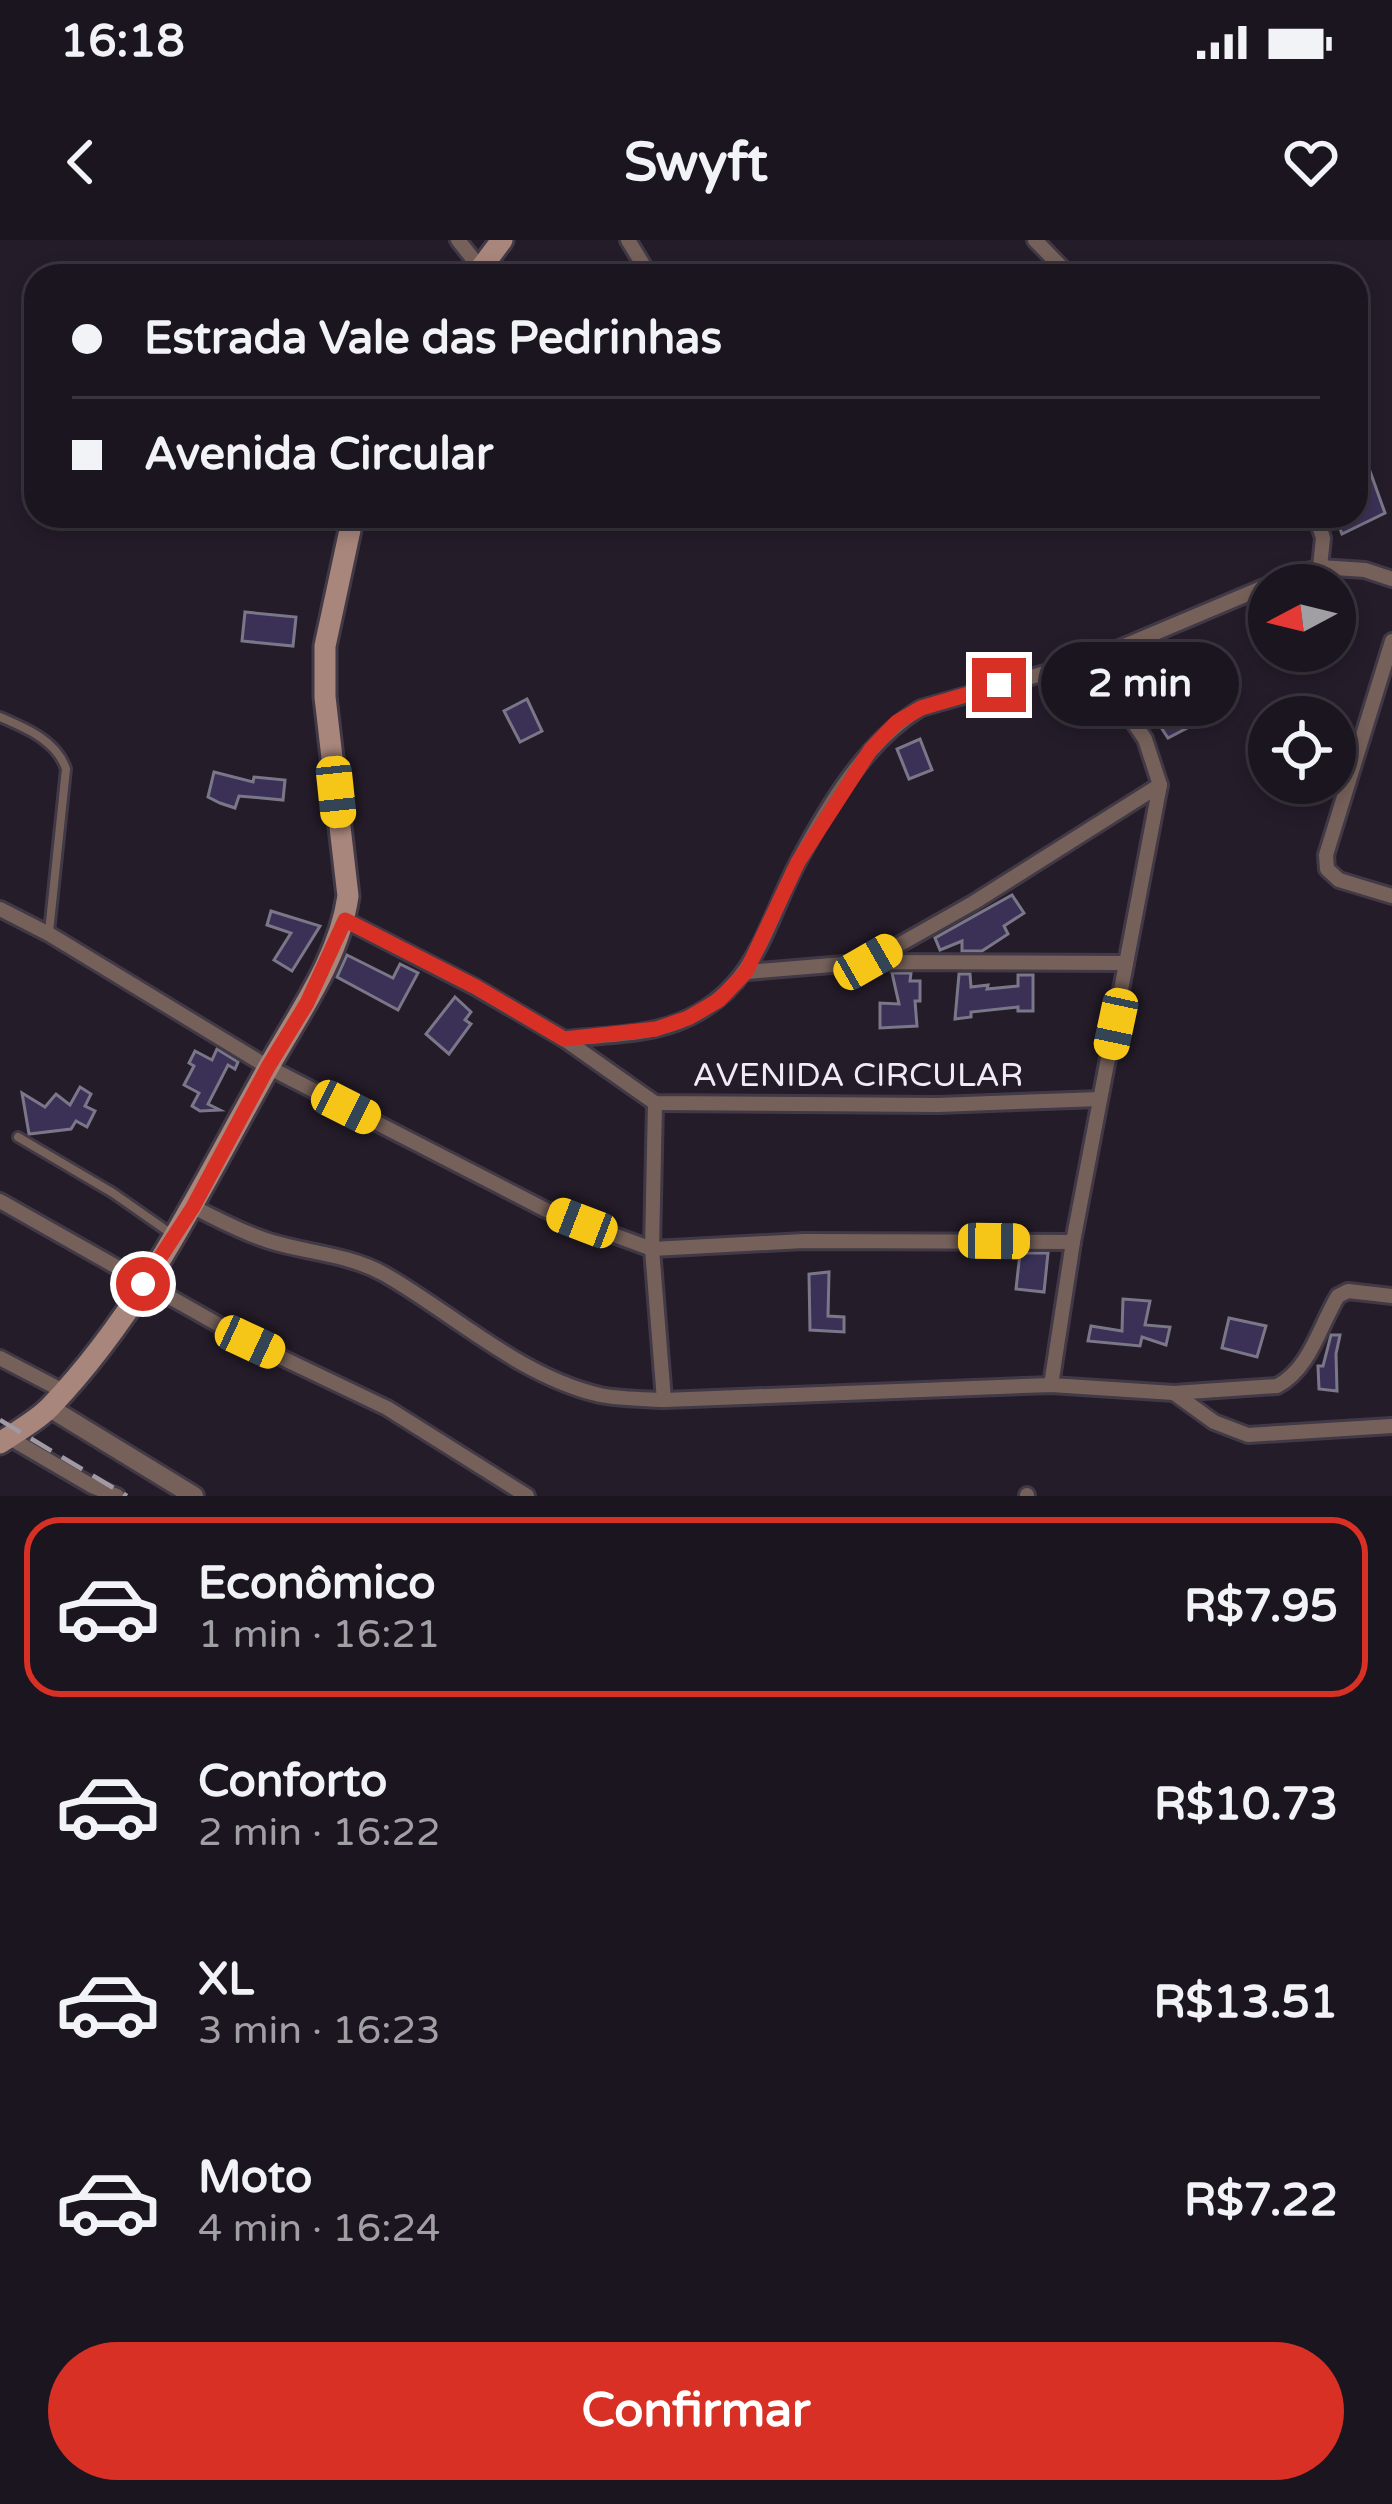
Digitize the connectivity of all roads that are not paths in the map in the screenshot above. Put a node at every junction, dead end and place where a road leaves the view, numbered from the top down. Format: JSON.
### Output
{"nodes":[{"id":1,"x":1035,"y":240,"type":"edge"},
{"id":2,"x":1058,"y":264,"type":"edge"},
{"id":3,"x":350,"y":528,"type":"edge"},
{"id":4,"x":1320,"y":528,"type":"edge"},
{"id":5,"x":1320,"y":564,"type":"edge"},
{"id":6,"x":1356,"y":569,"type":"edge"},
{"id":7,"x":1392,"y":579,"type":"edge"},
{"id":8,"x":1248,"y":596,"type":"edge"},
{"id":9,"x":1392,"y":641,"type":"edge"},
{"id":10,"x":1091,"y":660,"type":"junction"},
{"id":11,"x":0,"y":717,"type":"edge"},
{"id":12,"x":1160,"y":785,"type":"junction"},
{"id":13,"x":1392,"y":896,"type":"edge"},
{"id":14,"x":0,"y":909,"type":"edge"},
{"id":15,"x":345,"y":920,"type":"junction"},
{"id":16,"x":49,"y":934,"type":"junction"},
{"id":17,"x":868,"y":962,"type":"junction"},
{"id":18,"x":1126,"y":963,"type":"junction"},
{"id":19,"x":746,"y":972,"type":"junction"},
{"id":20,"x":564,"y":1039,"type":"junction"},
{"id":21,"x":268,"y":1067,"type":"junction"},
{"id":22,"x":1100,"y":1099,"type":"junction"},
{"id":23,"x":656,"y":1103,"type":"junction"},
{"id":24,"x":18,"y":1137,"type":"dead end"},
{"id":25,"x":0,"y":1201,"type":"edge"},
{"id":26,"x":193,"y":1207,"type":"junction"},
{"id":27,"x":174,"y":1236,"type":"junction"},
{"id":28,"x":1073,"y":1242,"type":"junction"},
{"id":29,"x":652,"y":1249,"type":"junction"},
{"id":30,"x":143,"y":1284,"type":"junction"},
{"id":31,"x":1392,"y":1296,"type":"edge"},
{"id":32,"x":0,"y":1358,"type":"edge"},
{"id":33,"x":1051,"y":1385,"type":"junction"},
{"id":34,"x":1174,"y":1393,"type":"junction"},
{"id":35,"x":56,"y":1400,"type":"junction"},
{"id":36,"x":664,"y":1400,"type":"junction"},
{"id":37,"x":1392,"y":1426,"type":"edge"},
{"id":38,"x":4,"y":1440,"type":"edge"},
{"id":39,"x":116,"y":1496,"type":"edge"},
{"id":40,"x":194,"y":1496,"type":"edge"},
{"id":41,"x":527,"y":1496,"type":"edge"}],
"edges":[{"from":1,"to":2,"type":"street"},
{"from":3,"to":15,"type":"main road"},
{"from":4,"to":5,"type":"street"},
{"from":6,"to":7,"type":"street","name":"AVENIDA CIRCULAR"},
{"from":8,"to":10,"type":"street","name":"AVENIDA CIRCULAR"},
{"from":9,"to":13,"type":"street"},
{"from":10,"to":12,"type":"street"},
{"from":10,"to":19,"type":"street","name":"AVENIDA CIRCULAR"},
{"from":11,"to":16,"type":"lane"},
{"from":12,"to":17,"type":"street"},
{"from":12,"to":18,"type":"street"},
{"from":14,"to":16,"type":"street"},
{"from":15,"to":20,"type":"street","name":"AVENIDA CIRCULAR"},
{"from":15,"to":21,"type":"main road"},
{"from":16,"to":21,"type":"street"},
{"from":17,"to":18,"type":"street"},
{"from":17,"to":19,"type":"street"},
{"from":18,"to":22,"type":"street"},
{"from":19,"to":20,"type":"street","name":"AVENIDA CIRCULAR"},
{"from":20,"to":23,"type":"street","name":"AVENIDA CIRCULAR"},
{"from":21,"to":26,"type":"main road"},
{"from":21,"to":29,"type":"street"},
{"from":22,"to":23,"type":"street","name":"AVENIDA CIRCULAR"},
{"from":22,"to":28,"type":"street"},
{"from":23,"to":29,"type":"street"},
{"from":24,"to":27,"type":"lane"},
{"from":25,"to":30,"type":"street"},
{"from":26,"to":27,"type":"main road"},
{"from":26,"to":36,"type":"street"},
{"from":27,"to":30,"type":"main road"},
{"from":28,"to":29,"type":"street"},
{"from":28,"to":33,"type":"street"},
{"from":29,"to":36,"type":"street"},
{"from":30,"to":35,"type":"main road"},
{"from":30,"to":41,"type":"street"},
{"from":31,"to":34,"type":"street"},
{"from":32,"to":35,"type":"street"},
{"from":33,"to":34,"type":"street"},
{"from":33,"to":36,"type":"street"},
{"from":34,"to":37,"type":"street"},
{"from":35,"to":38,"type":"main road"},
{"from":35,"to":40,"type":"street"},
{"from":38,"to":39,"type":"street"}]}
